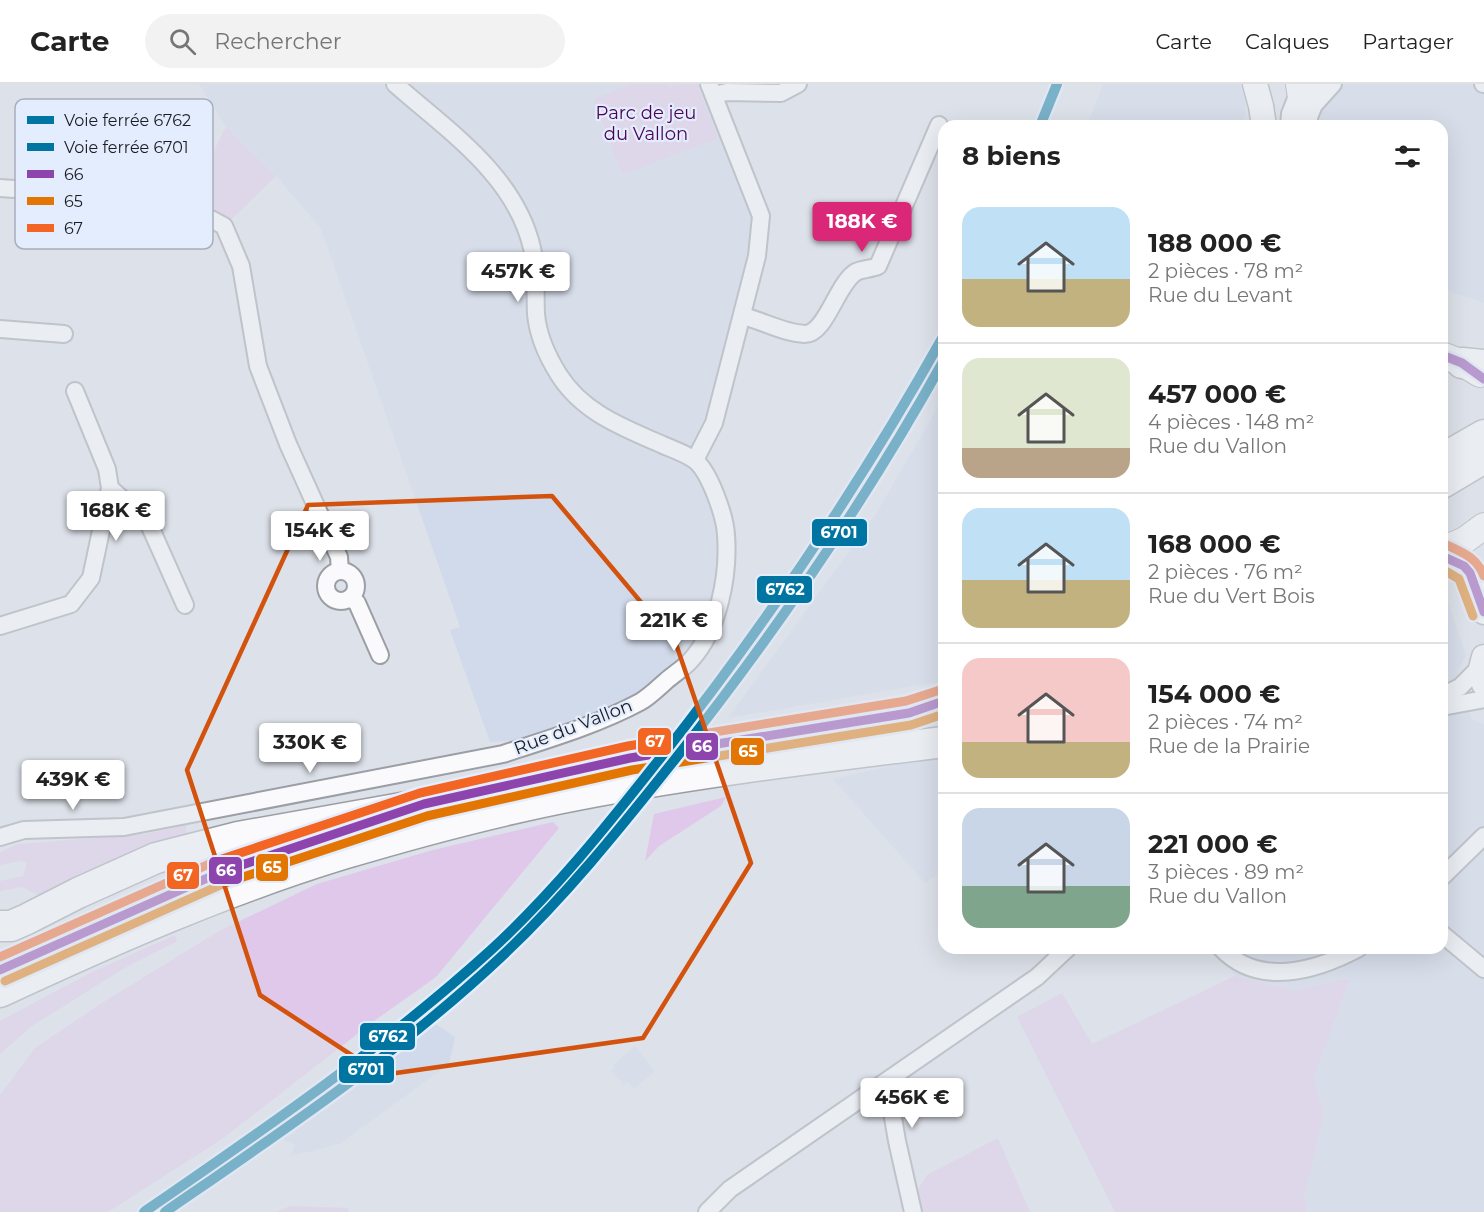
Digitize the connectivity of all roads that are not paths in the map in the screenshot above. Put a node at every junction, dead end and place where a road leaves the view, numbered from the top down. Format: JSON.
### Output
{"nodes":[{"id":1,"x":395,"y":84,"type":"edge"},
{"id":2,"x":798,"y":84,"type":"edge"},
{"id":3,"x":1255,"y":84,"type":"edge"},
{"id":4,"x":1333,"y":84,"type":"edge"},
{"id":5,"x":1300,"y":86,"type":"edge"},
{"id":6,"x":712,"y":90,"type":"edge"},
{"id":7,"x":1263,"y":120,"type":"edge"},
{"id":8,"x":1290,"y":120,"type":"edge"},
{"id":9,"x":1305,"y":120,"type":"edge"},
{"id":10,"x":1308,"y":120,"type":"edge"},
{"id":11,"x":938,"y":127,"type":"edge"},
{"id":12,"x":0,"y":188,"type":"edge"},
{"id":13,"x":15,"y":189,"type":"edge"},
{"id":14,"x":213,"y":220,"type":"edge"},
{"id":15,"x":743,"y":315,"type":"junction"},
{"id":16,"x":0,"y":329,"type":"edge"},
{"id":17,"x":64,"y":334,"type":"dead end"},
{"id":18,"x":75,"y":391,"type":"dead end"},
{"id":19,"x":1484,"y":435,"type":"edge"},
{"id":20,"x":1448,"y":456,"type":"edge"},
{"id":21,"x":1484,"y":458,"type":"edge"},
{"id":22,"x":695,"y":459,"type":"junction"},
{"id":23,"x":1448,"y":479,"type":"edge"},
{"id":24,"x":111,"y":488,"type":"junction"},
{"id":25,"x":1484,"y":526,"type":"edge"},
{"id":26,"x":1448,"y":547,"type":"edge"},
{"id":27,"x":1448,"y":559,"type":"edge"},
{"id":28,"x":340,"y":571,"type":"junction"},
{"id":29,"x":351,"y":598,"type":"junction"},
{"id":30,"x":185,"y":605,"type":"dead end"},
{"id":31,"x":1484,"y":612,"type":"edge"},
{"id":32,"x":0,"y":626,"type":"edge"},
{"id":33,"x":380,"y":655,"type":"dead end"},
{"id":34,"x":1483,"y":669,"type":"edge"},
{"id":35,"x":1448,"y":693,"type":"edge"},
{"id":36,"x":1484,"y":699,"type":"edge"},
{"id":37,"x":938,"y":703,"type":"edge"},
{"id":38,"x":1448,"y":706,"type":"edge"},
{"id":39,"x":938,"y":707,"type":"edge"},
{"id":40,"x":909,"y":713,"type":"junction"},
{"id":41,"x":938,"y":733,"type":"edge"},
{"id":42,"x":938,"y":743,"type":"edge"},
{"id":43,"x":793,"y":761,"type":"junction"},
{"id":44,"x":424,"y":804,"type":"junction"},
{"id":45,"x":0,"y":828,"type":"edge"},
{"id":46,"x":24,"y":831,"type":"junction"},
{"id":47,"x":1484,"y":836,"type":"edge"},
{"id":48,"x":0,"y":837,"type":"edge"},
{"id":49,"x":1448,"y":871,"type":"edge"},
{"id":50,"x":0,"y":926,"type":"edge"},
{"id":51,"x":1448,"y":939,"type":"edge"},
{"id":52,"x":1061,"y":954,"type":"edge"},
{"id":53,"x":1228,"y":954,"type":"edge"},
{"id":54,"x":1348,"y":954,"type":"edge"},
{"id":55,"x":1484,"y":969,"type":"edge"},
{"id":56,"x":0,"y":970,"type":"edge"},
{"id":57,"x":0,"y":992,"type":"edge"},
{"id":58,"x":887,"y":1082,"type":"junction"},
{"id":59,"x":707,"y":1212,"type":"edge"},
{"id":60,"x":913,"y":1212,"type":"edge"}],
"edges":[{"from":1,"to":22,"type":"street"},
{"from":2,"to":6,"type":"street"},
{"from":3,"to":7,"type":"street"},
{"from":4,"to":10,"type":"street"},
{"from":5,"to":8,"type":"main road"},
{"from":5,"to":9,"type":"main road"},
{"from":6,"to":15,"type":"street"},
{"from":11,"to":15,"type":"street"},
{"from":12,"to":13,"type":"street"},
{"from":14,"to":28,"type":"street"},
{"from":15,"to":22,"type":"street"},
{"from":16,"to":17,"type":"street"},
{"from":18,"to":24,"type":"street"},
{"from":19,"to":20,"type":"highway"},
{"from":21,"to":23,"type":"highway"},
{"from":22,"to":46,"type":"street","name":"Rue du Vallon"},
{"from":24,"to":30,"type":"street"},
{"from":24,"to":32,"type":"street"},
{"from":25,"to":26,"type":"main road"},
{"from":27,"to":31,"type":"street"},
{"from":28,"to":29,"type":"street"},
{"from":28,"to":29,"type":"street"},
{"from":29,"to":33,"type":"street"},
{"from":34,"to":35,"type":"street"},
{"from":36,"to":38,"type":"street"},
{"from":37,"to":40,"type":"highway"},
{"from":39,"to":40,"type":"highway"},
{"from":40,"to":44,"type":"highway"},
{"from":41,"to":43,"type":"highway"},
{"from":42,"to":43,"type":"highway"},
{"from":43,"to":57,"type":"highway"},
{"from":44,"to":50,"type":"highway"},
{"from":44,"to":56,"type":"highway"},
{"from":45,"to":46,"type":"street"},
{"from":46,"to":48,"type":"street"},
{"from":47,"to":49,"type":"street"},
{"from":51,"to":55,"type":"street"},
{"from":52,"to":58,"type":"street"},
{"from":53,"to":54,"type":"street"},
{"from":58,"to":59,"type":"street"},
{"from":58,"to":60,"type":"street"}]}
